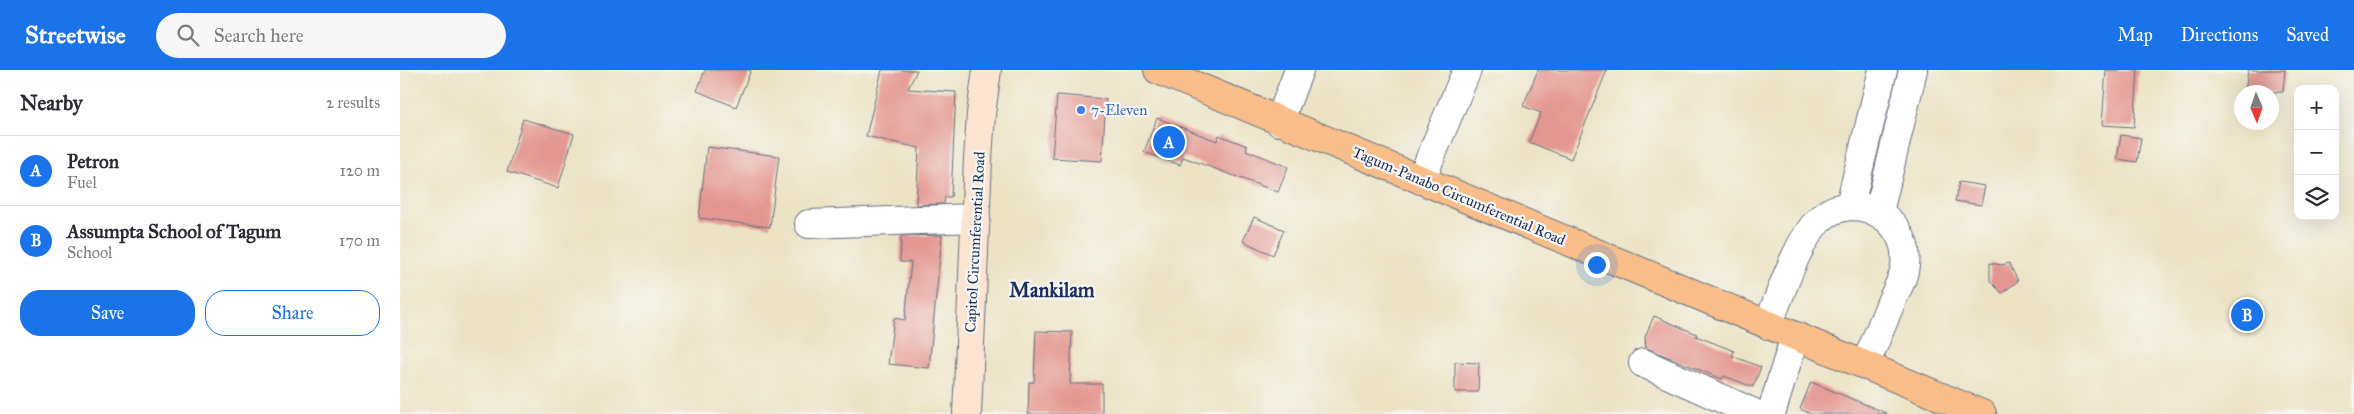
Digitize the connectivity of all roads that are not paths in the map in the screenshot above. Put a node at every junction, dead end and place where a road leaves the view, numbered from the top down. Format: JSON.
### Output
{"nodes":[{"id":1,"x":987,"y":70,"type":"edge"},
{"id":2,"x":1158,"y":70,"type":"edge"},
{"id":3,"x":1299,"y":70,"type":"edge"},
{"id":4,"x":1467,"y":70,"type":"edge"},
{"id":5,"x":1883,"y":70,"type":"edge"},
{"id":6,"x":1913,"y":70,"type":"edge"},
{"id":7,"x":1279,"y":122,"type":"junction"},
{"id":8,"x":1862,"y":157,"type":"junction"},
{"id":9,"x":1891,"y":165,"type":"junction"},
{"id":10,"x":1421,"y":180,"type":"junction"},
{"id":11,"x":1850,"y":205,"type":"junction"},
{"id":12,"x":1879,"y":212,"type":"junction"},
{"id":13,"x":976,"y":218,"type":"junction"},
{"id":14,"x":809,"y":224,"type":"dead end"},
{"id":15,"x":1768,"y":325,"type":"junction"},
{"id":16,"x":1795,"y":336,"type":"junction"},
{"id":17,"x":1643,"y":363,"type":"dead end"},
{"id":18,"x":1865,"y":365,"type":"junction"},
{"id":19,"x":967,"y":414,"type":"edge"},
{"id":20,"x":1756,"y":414,"type":"edge"},
{"id":21,"x":1771,"y":414,"type":"edge"},
{"id":22,"x":1982,"y":414,"type":"edge"}],
"edges":[{"from":1,"to":13,"type":"main road","name":"Capitol Circumferential Road"},
{"from":2,"to":7,"type":"highway","name":"Tagum-Panabo Circumferential Road"},
{"from":3,"to":7,"type":"street"},
{"from":4,"to":10,"type":"street"},
{"from":5,"to":8,"type":"street"},
{"from":6,"to":9,"type":"street"},
{"from":7,"to":10,"type":"highway","name":"Tagum-Panabo Circumferential Road"},
{"from":8,"to":9,"type":"street"},
{"from":8,"to":11,"type":"street"},
{"from":9,"to":12,"type":"street"},
{"from":10,"to":15,"type":"highway","name":"Tagum-Panabo Circumferential Road"},
{"from":11,"to":12,"type":"street"},
{"from":11,"to":15,"type":"street"},
{"from":12,"to":18,"type":"street"},
{"from":13,"to":14,"type":"street"},
{"from":13,"to":19,"type":"main road","name":"Capitol Circumferential Road"},
{"from":15,"to":16,"type":"highway","name":"Tagum-Panabo Circumferential Road"},
{"from":16,"to":18,"type":"highway","name":"Tagum-Panabo Circumferential Road"},
{"from":16,"to":21,"type":"street"},
{"from":17,"to":20,"type":"street"},
{"from":18,"to":22,"type":"highway","name":"Tagum-Panabo Circumferential Road"}]}
